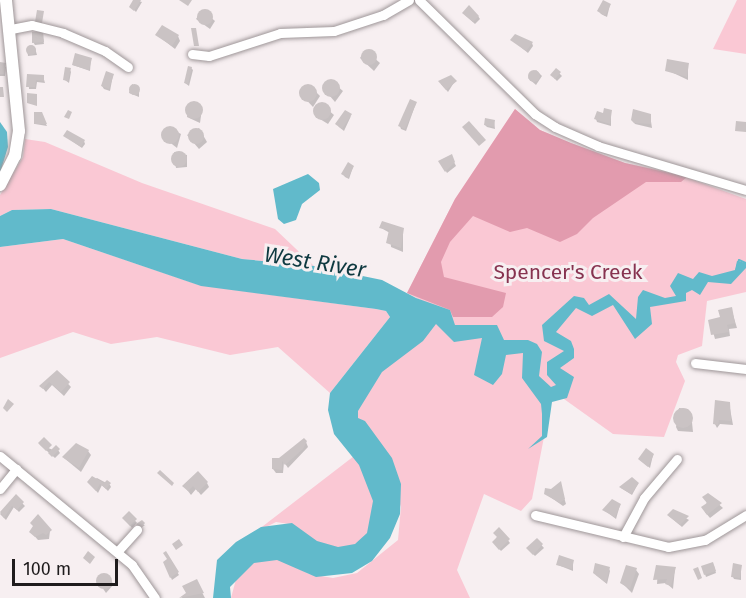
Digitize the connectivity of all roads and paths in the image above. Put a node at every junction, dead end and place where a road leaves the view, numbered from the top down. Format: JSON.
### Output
{"nodes":[{"id":1,"x":6,"y":0,"type":"edge"},
{"id":2,"x":409,"y":0,"type":"edge"},
{"id":3,"x":419,"y":0,"type":"edge"},
{"id":4,"x":11,"y":29,"type":"junction"},
{"id":5,"x":192,"y":54,"type":"dead end"},
{"id":6,"x":128,"y":67,"type":"dead end"},
{"id":7,"x":0,"y":185,"type":"edge"},
{"id":8,"x":746,"y":190,"type":"edge"},
{"id":9,"x":695,"y":363,"type":"dead end"},
{"id":10,"x":746,"y":369,"type":"edge"},
{"id":11,"x":0,"y":456,"type":"edge"},
{"id":12,"x":677,"y":459,"type":"dead end"},
{"id":13,"x":16,"y":469,"type":"junction"},
{"id":14,"x":0,"y":489,"type":"edge"},
{"id":15,"x":535,"y":515,"type":"dead end"},
{"id":16,"x":746,"y":515,"type":"edge"},
{"id":17,"x":137,"y":530,"type":"dead end"},
{"id":18,"x":623,"y":537,"type":"junction"},
{"id":19,"x":117,"y":552,"type":"junction"},
{"id":20,"x":155,"y":598,"type":"edge"}],
"edges":[{"from":1,"to":4,"type":"main road"},
{"from":2,"to":5,"type":"street"},
{"from":3,"to":8,"type":"street"},
{"from":4,"to":6,"type":"street"},
{"from":4,"to":7,"type":"main road"},
{"from":9,"to":10,"type":"street"},
{"from":11,"to":13,"type":"street"},
{"from":12,"to":18,"type":"street"},
{"from":13,"to":14,"type":"street"},
{"from":13,"to":19,"type":"street"},
{"from":15,"to":18,"type":"street"},
{"from":16,"to":18,"type":"street"},
{"from":17,"to":19,"type":"street"},
{"from":19,"to":20,"type":"street"}]}
